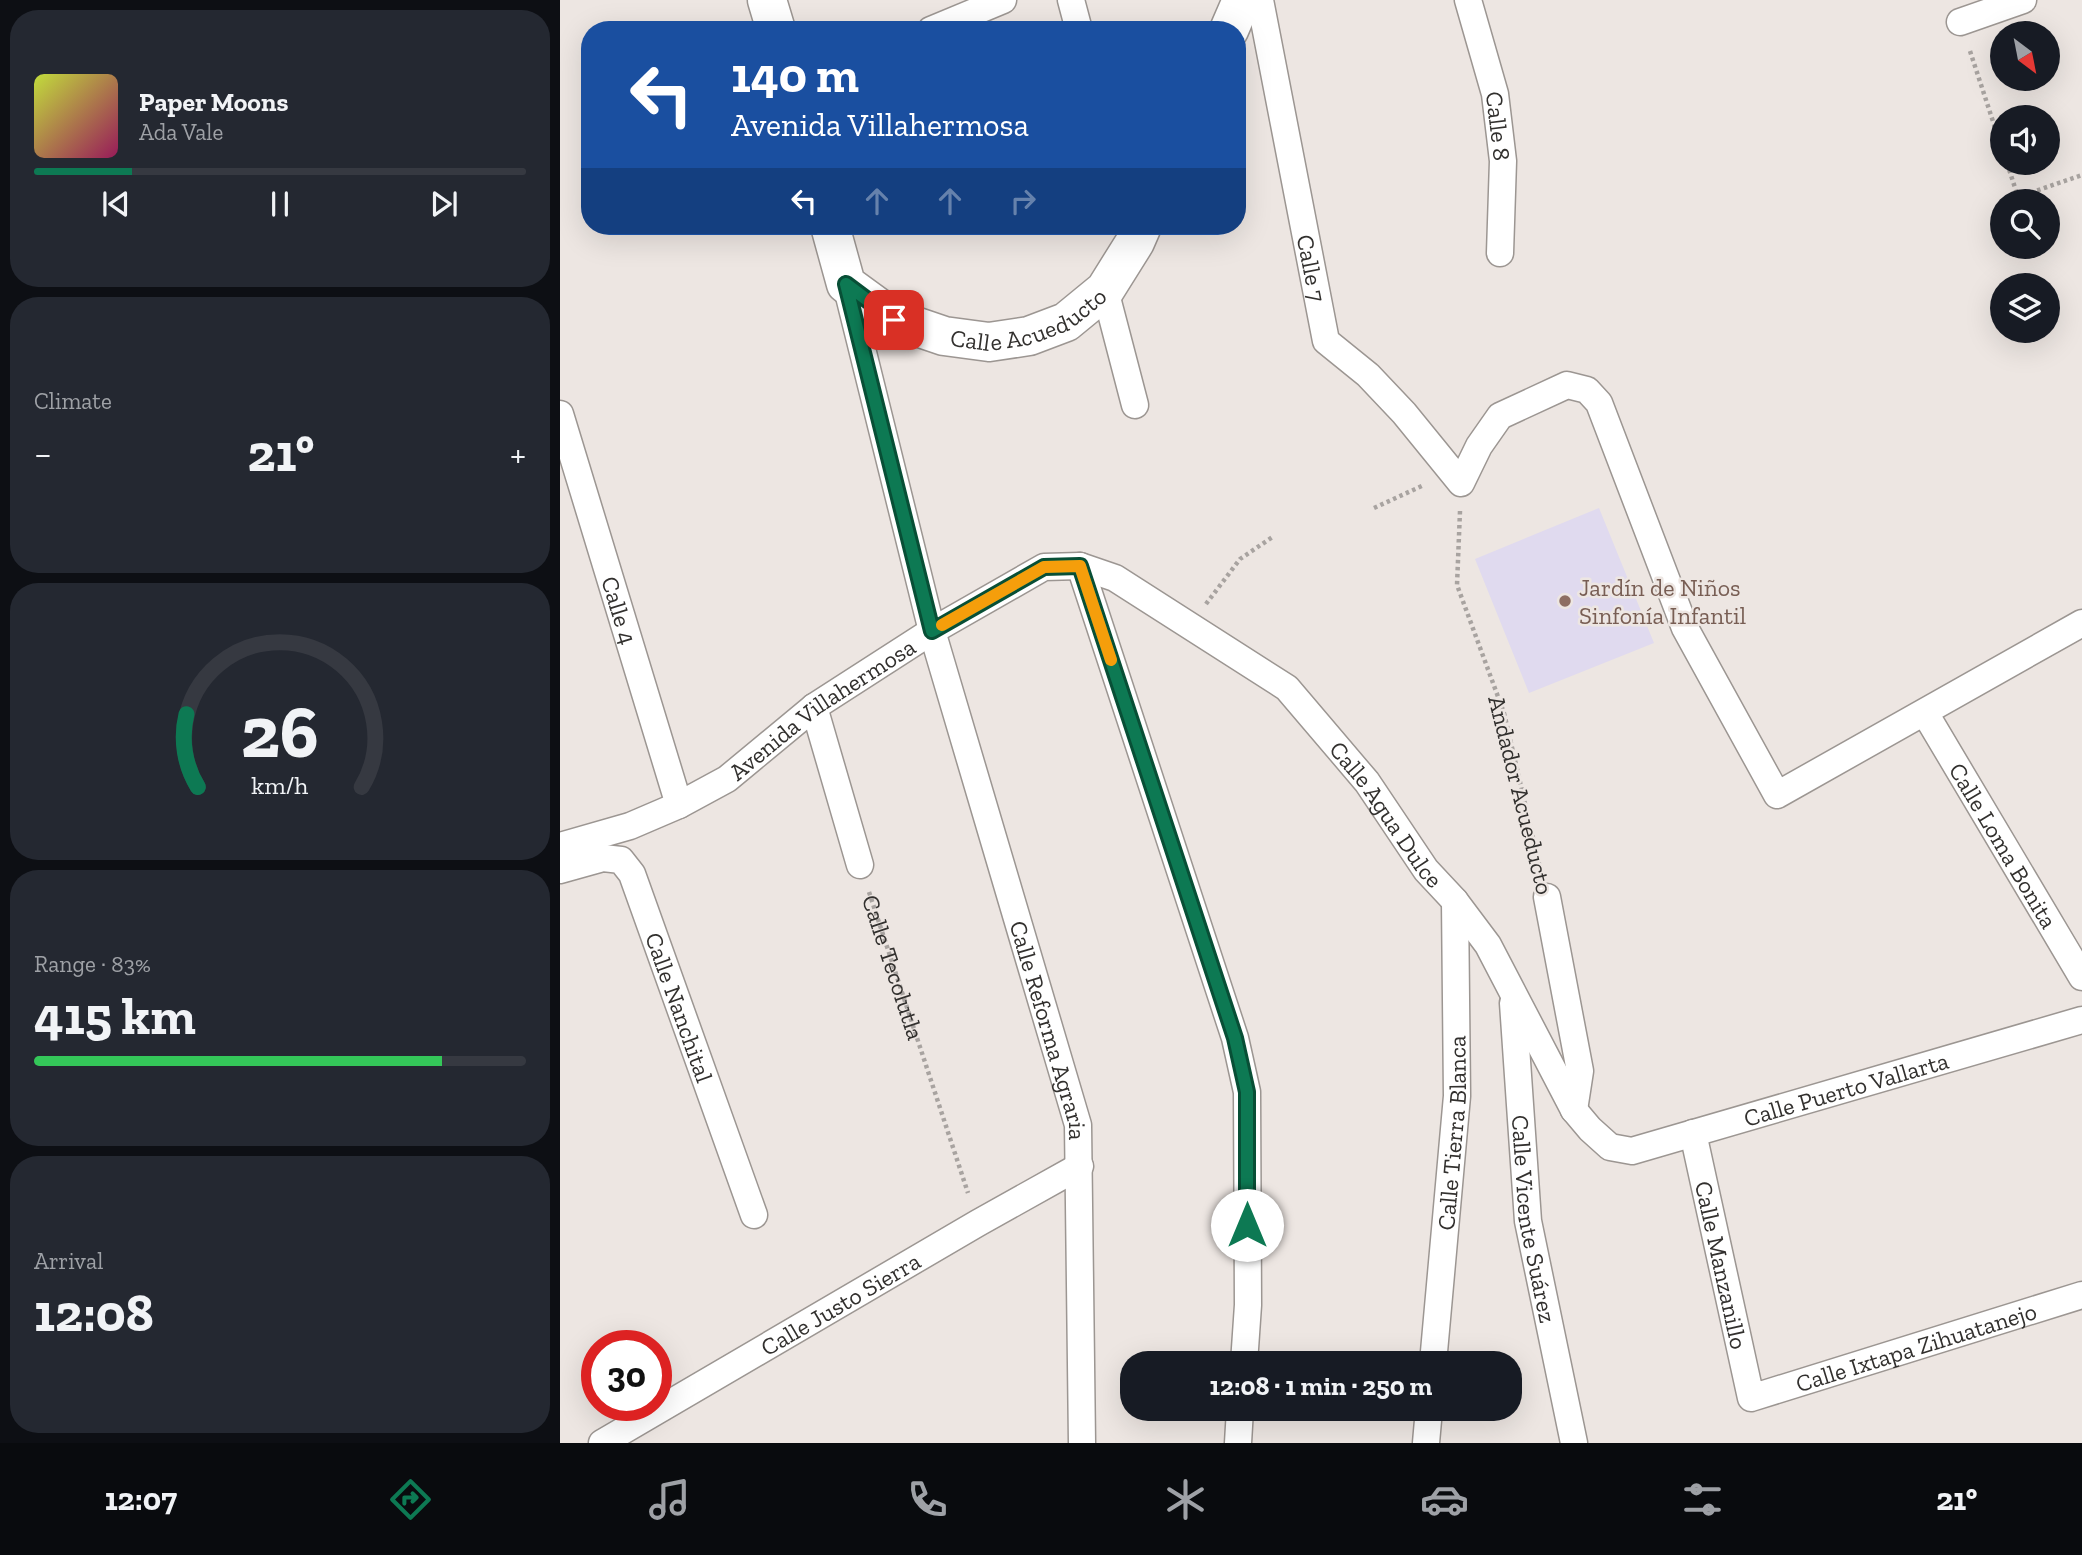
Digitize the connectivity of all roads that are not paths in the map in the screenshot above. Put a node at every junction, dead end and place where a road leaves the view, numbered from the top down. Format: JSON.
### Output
{"nodes":[{"id":1,"x":767,"y":0,"type":"edge"},
{"id":2,"x":1003,"y":0,"type":"edge"},
{"id":3,"x":1072,"y":0,"type":"edge"},
{"id":4,"x":1242,"y":0,"type":"edge"},
{"id":5,"x":1261,"y":0,"type":"edge"},
{"id":6,"x":1468,"y":0,"type":"edge"},
{"id":7,"x":2022,"y":0,"type":"edge"},
{"id":8,"x":773,"y":21,"type":"edge"},
{"id":9,"x":953,"y":21,"type":"edge"},
{"id":10,"x":1077,"y":21,"type":"edge"},
{"id":11,"x":1233,"y":21,"type":"edge"},
{"id":12,"x":1960,"y":22,"type":"road end"},
{"id":13,"x":832,"y":235,"type":"edge"},
{"id":14,"x":1134,"y":235,"type":"edge"},
{"id":15,"x":1500,"y":253,"type":"dead end"},
{"id":16,"x":846,"y":284,"type":"junction"},
{"id":17,"x":1105,"y":290,"type":"junction"},
{"id":18,"x":1135,"y":405,"type":"dead end"},
{"id":19,"x":560,"y":414,"type":"edge"},
{"id":20,"x":1080,"y":566,"type":"junction"},
{"id":21,"x":2082,"y":623,"type":"edge"},
{"id":22,"x":932,"y":631,"type":"junction"},
{"id":23,"x":814,"y":707,"type":"junction"},
{"id":24,"x":1926,"y":713,"type":"junction"},
{"id":25,"x":679,"y":806,"type":"junction"},
{"id":26,"x":560,"y":846,"type":"edge"},
{"id":27,"x":860,"y":865,"type":"road end"},
{"id":28,"x":560,"y":870,"type":"edge"},
{"id":29,"x":1547,"y":897,"type":"road end"},
{"id":30,"x":1455,"y":901,"type":"junction"},
{"id":31,"x":2082,"y":977,"type":"edge"},
{"id":32,"x":1512,"y":991,"type":"junction"},
{"id":33,"x":2082,"y":1020,"type":"edge"},
{"id":34,"x":1574,"y":1110,"type":"junction"},
{"id":35,"x":1693,"y":1133,"type":"junction"},
{"id":36,"x":1610,"y":1147,"type":"joint"},
{"id":37,"x":1080,"y":1166,"type":"junction"},
{"id":38,"x":754,"y":1215,"type":"dead end"},
{"id":39,"x":2082,"y":1295,"type":"edge"},
{"id":40,"x":1245,"y":1351,"type":"edge"},
{"id":41,"x":1434,"y":1351,"type":"edge"},
{"id":42,"x":1751,"y":1398,"type":"joint"},
{"id":43,"x":1428,"y":1421,"type":"edge"},
{"id":44,"x":602,"y":1443,"type":"edge"},
{"id":45,"x":1082,"y":1443,"type":"edge"},
{"id":46,"x":1426,"y":1443,"type":"edge"},
{"id":47,"x":1574,"y":1443,"type":"edge"}],
"edges":[{"from":1,"to":8,"type":"street"},
{"from":2,"to":9,"type":"street"},
{"from":3,"to":10,"type":"street"},
{"from":4,"to":11,"type":"street"},
{"from":5,"to":24,"type":"street","name":"Calle 7"},
{"from":6,"to":15,"type":"street","name":"Calle 8"},
{"from":7,"to":12,"type":"street"},
{"from":13,"to":16,"type":"street"},
{"from":14,"to":17,"type":"street","name":"Calle Acueducto"},
{"from":16,"to":17,"type":"street","name":"Calle Acueducto"},
{"from":16,"to":22,"type":"street","name":"Calle Reforma Agraria"},
{"from":17,"to":18,"type":"street"},
{"from":19,"to":25,"type":"street","name":"Calle 4"},
{"from":20,"to":22,"type":"street","name":"Avenida Villahermosa"},
{"from":20,"to":30,"type":"street","name":"Calle Agua Dulce"},
{"from":20,"to":40,"type":"street"},
{"from":21,"to":24,"type":"street"},
{"from":22,"to":23,"type":"street","name":"Avenida Villahermosa"},
{"from":22,"to":37,"type":"street","name":"Calle Reforma Agraria"},
{"from":23,"to":25,"type":"street","name":"Avenida Villahermosa"},
{"from":23,"to":27,"type":"street","name":"Calle Tecolutla"},
{"from":24,"to":31,"type":"street","name":"Calle Loma Bonita"},
{"from":25,"to":26,"type":"street","name":"Avenida Villahermosa"},
{"from":28,"to":38,"type":"street","name":"Calle Nanchital"},
{"from":29,"to":34,"type":"street","name":"Andador Acueducto"},
{"from":30,"to":32,"type":"street","name":"Calle Agua Dulce"},
{"from":30,"to":41,"type":"street","name":"Calle Tierra Blanca"},
{"from":32,"to":34,"type":"street","name":"Calle Agua Dulce"},
{"from":32,"to":47,"type":"street","name":"Calle Vicente Suárez"},
{"from":33,"to":35,"type":"street","name":"Calle Puerto Vallarta"},
{"from":34,"to":36,"type":"street","name":"Calle Agua Dulce"},
{"from":35,"to":36,"type":"street","name":"Calle Puerto Vallarta"},
{"from":35,"to":42,"type":"street","name":"Calle Manzanillo"},
{"from":37,"to":44,"type":"street","name":"Calle Justo Sierra"},
{"from":37,"to":45,"type":"street","name":"Calle Reforma Agraria"},
{"from":39,"to":42,"type":"street","name":"Calle Ixtapa Zihuatanejo"},
{"from":43,"to":46,"type":"street"}]}
